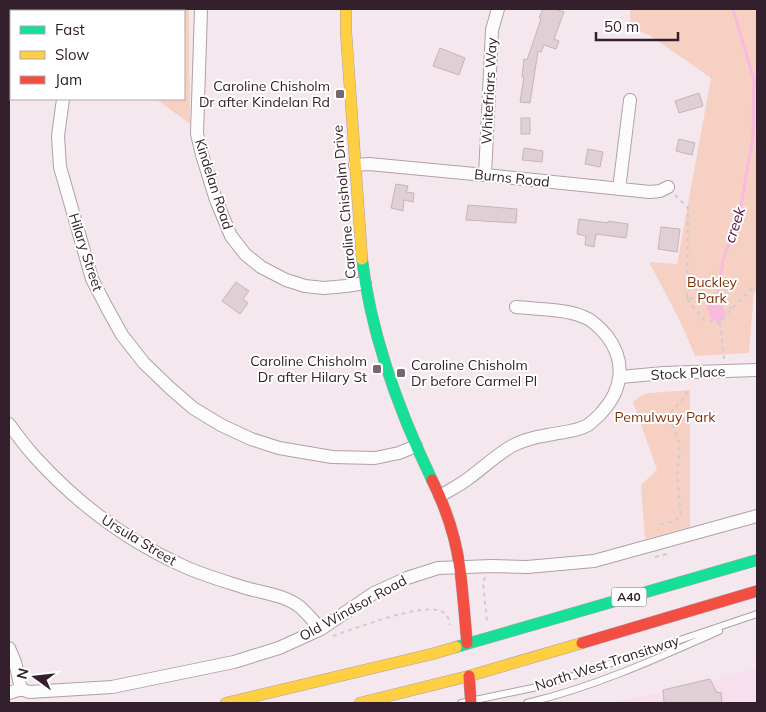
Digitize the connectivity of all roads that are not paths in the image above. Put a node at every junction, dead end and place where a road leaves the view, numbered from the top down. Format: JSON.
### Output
{"nodes":[{"id":1,"x":201,"y":9,"type":"edge"},
{"id":2,"x":346,"y":9,"type":"edge"},
{"id":3,"x":498,"y":9,"type":"edge"},
{"id":4,"x":63,"y":100,"type":"edge"},
{"id":5,"x":630,"y":100,"type":"dead end"},
{"id":6,"x":355,"y":165,"type":"junction"},
{"id":7,"x":485,"y":175,"type":"junction"},
{"id":8,"x":668,"y":187,"type":"road end"},
{"id":9,"x":619,"y":189,"type":"junction"},
{"id":10,"x":366,"y":283,"type":"junction"},
{"id":11,"x":516,"y":307,"type":"dead end"},
{"id":12,"x":757,"y":370,"type":"edge"},
{"id":13,"x":620,"y":377,"type":"junction"},
{"id":14,"x":9,"y":424,"type":"edge"},
{"id":15,"x":416,"y":446,"type":"junction"},
{"id":16,"x":440,"y":496,"type":"junction"},
{"id":17,"x":757,"y":516,"type":"edge"},
{"id":18,"x":757,"y":560,"type":"edge"},
{"id":19,"x":460,"y":568,"type":"junction"},
{"id":20,"x":757,"y":591,"type":"edge"},
{"id":21,"x":755,"y":615,"type":"edge"},
{"id":22,"x":321,"y":629,"type":"junction"},
{"id":23,"x":9,"y":648,"type":"edge"},
{"id":24,"x":468,"y":648,"type":"junction"},
{"id":25,"x":469,"y":672,"type":"junction"},
{"id":26,"x":15,"y":691,"type":"edge"},
{"id":27,"x":226,"y":703,"type":"edge"},
{"id":28,"x":360,"y":703,"type":"edge"},
{"id":29,"x":467,"y":703,"type":"edge"},
{"id":30,"x":527,"y":703,"type":"edge"}],
"edges":[{"from":1,"to":10,"type":"street","name":"Kindelan Road"},
{"from":2,"to":6,"type":"main road","name":"Caroline Chisholm Drive"},
{"from":3,"to":7,"type":"street","name":"Whitefriars Way"},
{"from":4,"to":15,"type":"street","name":"Hilary Street"},
{"from":5,"to":9,"type":"street"},
{"from":6,"to":7,"type":"street","name":"Burns Road"},
{"from":6,"to":10,"type":"main road","name":"Caroline Chisholm Drive"},
{"from":7,"to":9,"type":"street","name":"Burns Road"},
{"from":8,"to":9,"type":"street","name":"Burns Road"},
{"from":10,"to":15,"type":"main road","name":"Caroline Chisholm Drive"},
{"from":11,"to":13,"type":"street"},
{"from":12,"to":13,"type":"street","name":"Stock Place"},
{"from":13,"to":16,"type":"street"},
{"from":14,"to":22,"type":"street","name":"Ursula Street"},
{"from":15,"to":16,"type":"main road","name":"Caroline Chisholm Drive"},
{"from":16,"to":19,"type":"main road","name":"Caroline Chisholm Drive"},
{"from":17,"to":19,"type":"street","name":"Old Windsor Road"},
{"from":18,"to":24,"type":"main road","number":"A40"},
{"from":19,"to":22,"type":"street","name":"Old Windsor Road"},
{"from":19,"to":24,"type":"main road","name":"Caroline Chisholm Drive"},
{"from":20,"to":25,"type":"main road","number":"A40"},
{"from":21,"to":29,"type":"lane","name":"North West Transitway"},
{"from":21,"to":30,"type":"lane","name":"North West Transitway"},
{"from":22,"to":26,"type":"street","name":"Old Windsor Road"},
{"from":23,"to":26,"type":"street"},
{"from":24,"to":27,"type":"main road","number":"A40"},
{"from":25,"to":28,"type":"main road","number":"A40"},
{"from":25,"to":29,"type":"main road"}]}
